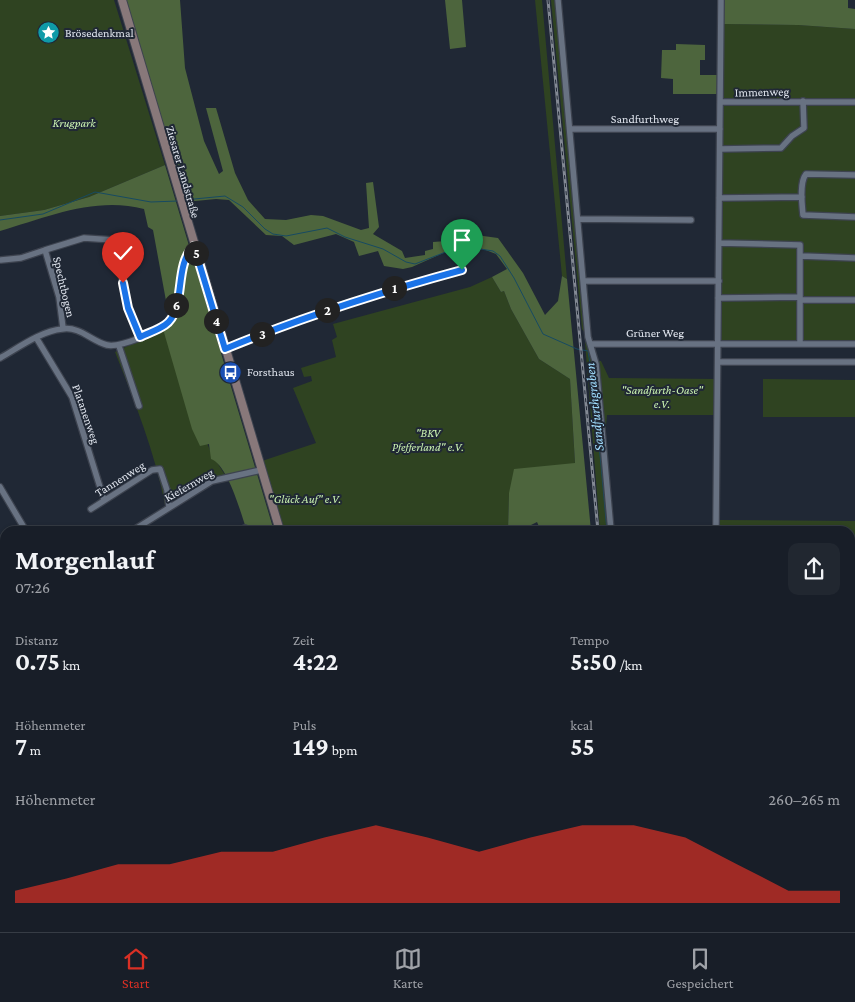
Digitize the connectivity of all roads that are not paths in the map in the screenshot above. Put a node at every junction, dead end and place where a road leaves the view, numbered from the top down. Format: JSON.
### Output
{"nodes":[{"id":1,"x":122,"y":0,"type":"edge"},
{"id":2,"x":558,"y":0,"type":"edge"},
{"id":3,"x":721,"y":0,"type":"edge"},
{"id":4,"x":803,"y":101,"type":"junction"},
{"id":5,"x":721,"y":102,"type":"junction"},
{"id":6,"x":855,"y":102,"type":"edge"},
{"id":7,"x":570,"y":129,"type":"junction"},
{"id":8,"x":720,"y":129,"type":"junction"},
{"id":9,"x":720,"y":149,"type":"junction"},
{"id":10,"x":855,"y":175,"type":"edge"},
{"id":11,"x":802,"y":197,"type":"junction"},
{"id":12,"x":719,"y":198,"type":"junction"},
{"id":13,"x":855,"y":217,"type":"edge"},
{"id":14,"x":578,"y":220,"type":"junction"},
{"id":15,"x":691,"y":220,"type":"dead end"},
{"id":16,"x":719,"y":243,"type":"junction"},
{"id":17,"x":194,"y":246,"type":"junction"},
{"id":18,"x":45,"y":250,"type":"junction"},
{"id":19,"x":801,"y":256,"type":"junction"},
{"id":20,"x":855,"y":258,"type":"edge"},
{"id":21,"x":1,"y":260,"type":"edge"},
{"id":22,"x":462,"y":270,"type":"dead end"},
{"id":23,"x":584,"y":281,"type":"junction"},
{"id":24,"x":718,"y":281,"type":"junction"},
{"id":25,"x":718,"y":298,"type":"junction"},
{"id":26,"x":800,"y":299,"type":"junction"},
{"id":27,"x":855,"y":300,"type":"edge"},
{"id":28,"x":63,"y":328,"type":"junction"},
{"id":29,"x":140,"y":337,"type":"junction"},
{"id":30,"x":37,"y":339,"type":"junction"},
{"id":31,"x":718,"y":343,"type":"junction"},
{"id":32,"x":800,"y":343,"type":"junction"},
{"id":33,"x":591,"y":344,"type":"junction"},
{"id":34,"x":855,"y":344,"type":"edge"},
{"id":35,"x":118,"y":346,"type":"junction"},
{"id":36,"x":225,"y":349,"type":"junction"},
{"id":37,"x":0,"y":358,"type":"edge"},
{"id":38,"x":718,"y":362,"type":"junction"},
{"id":39,"x":855,"y":362,"type":"edge"},
{"id":40,"x":139,"y":406,"type":"dead end"},
{"id":41,"x":261,"y":470,"type":"junction"},
{"id":42,"x":0,"y":487,"type":"edge"},
{"id":43,"x":104,"y":500,"type":"junction"},
{"id":44,"x":169,"y":507,"type":"junction"},
{"id":45,"x":91,"y":509,"type":"dead end"},
{"id":46,"x":716,"y":525,"type":"dead end"},
{"id":47,"x":23,"y":526,"type":"edge"},
{"id":48,"x":140,"y":526,"type":"edge"},
{"id":49,"x":278,"y":526,"type":"edge"},
{"id":50,"x":611,"y":526,"type":"edge"}],
"edges":[{"from":1,"to":17,"type":"main road","name":"Ziesarer Landstraße"},
{"from":2,"to":7,"type":"street"},
{"from":3,"to":5,"type":"street","name":"Immenweg"},
{"from":4,"to":5,"type":"street","name":"Immenweg"},
{"from":4,"to":6,"type":"street"},
{"from":4,"to":9,"type":"street","name":"Immenweg"},
{"from":5,"to":8,"type":"street","name":"Immenweg"},
{"from":7,"to":8,"type":"street","name":"Sandfurthweg"},
{"from":7,"to":14,"type":"street"},
{"from":8,"to":9,"type":"street","name":"Immenweg"},
{"from":9,"to":12,"type":"street","name":"Immenweg"},
{"from":10,"to":11,"type":"street"},
{"from":11,"to":12,"type":"street"},
{"from":11,"to":13,"type":"street"},
{"from":12,"to":16,"type":"street","name":"Immenweg"},
{"from":14,"to":15,"type":"street"},
{"from":14,"to":23,"type":"street"},
{"from":16,"to":19,"type":"street"},
{"from":16,"to":24,"type":"street","name":"Immenweg"},
{"from":17,"to":29,"type":"street"},
{"from":17,"to":36,"type":"main road","name":"Ziesarer Landstraße"},
{"from":18,"to":21,"type":"street","name":"Spechtbogen"},
{"from":18,"to":28,"type":"street","name":"Spechtbogen"},
{"from":18,"to":29,"type":"street","name":"Spechtbogen"},
{"from":19,"to":20,"type":"street"},
{"from":19,"to":26,"type":"street"},
{"from":22,"to":36,"type":"street"},
{"from":23,"to":24,"type":"street"},
{"from":23,"to":33,"type":"street"},
{"from":24,"to":25,"type":"street","name":"Immenweg"},
{"from":25,"to":26,"type":"street"},
{"from":25,"to":31,"type":"street","name":"Immenweg"},
{"from":26,"to":27,"type":"street"},
{"from":26,"to":32,"type":"street"},
{"from":28,"to":30,"type":"street"},
{"from":28,"to":35,"type":"street"},
{"from":29,"to":35,"type":"street"},
{"from":30,"to":37,"type":"street"},
{"from":30,"to":43,"type":"street","name":"Platanenweg"},
{"from":31,"to":32,"type":"street"},
{"from":31,"to":33,"type":"street","name":"Grüner Weg"},
{"from":31,"to":38,"type":"street","name":"Immenweg"},
{"from":32,"to":34,"type":"street"},
{"from":33,"to":50,"type":"street"},
{"from":35,"to":40,"type":"street"},
{"from":36,"to":41,"type":"main road","name":"Ziesarer Landstraße"},
{"from":38,"to":39,"type":"street"},
{"from":38,"to":46,"type":"street","name":"Immenweg"},
{"from":41,"to":44,"type":"street","name":"Kiefernweg"},
{"from":41,"to":49,"type":"main road","name":"Ziesarer Landstraße"},
{"from":42,"to":47,"type":"street"},
{"from":43,"to":44,"type":"street","name":"Tannenweg"},
{"from":43,"to":45,"type":"street","name":"Tannenweg"},
{"from":44,"to":48,"type":"street","name":"Kiefernweg"}]}
